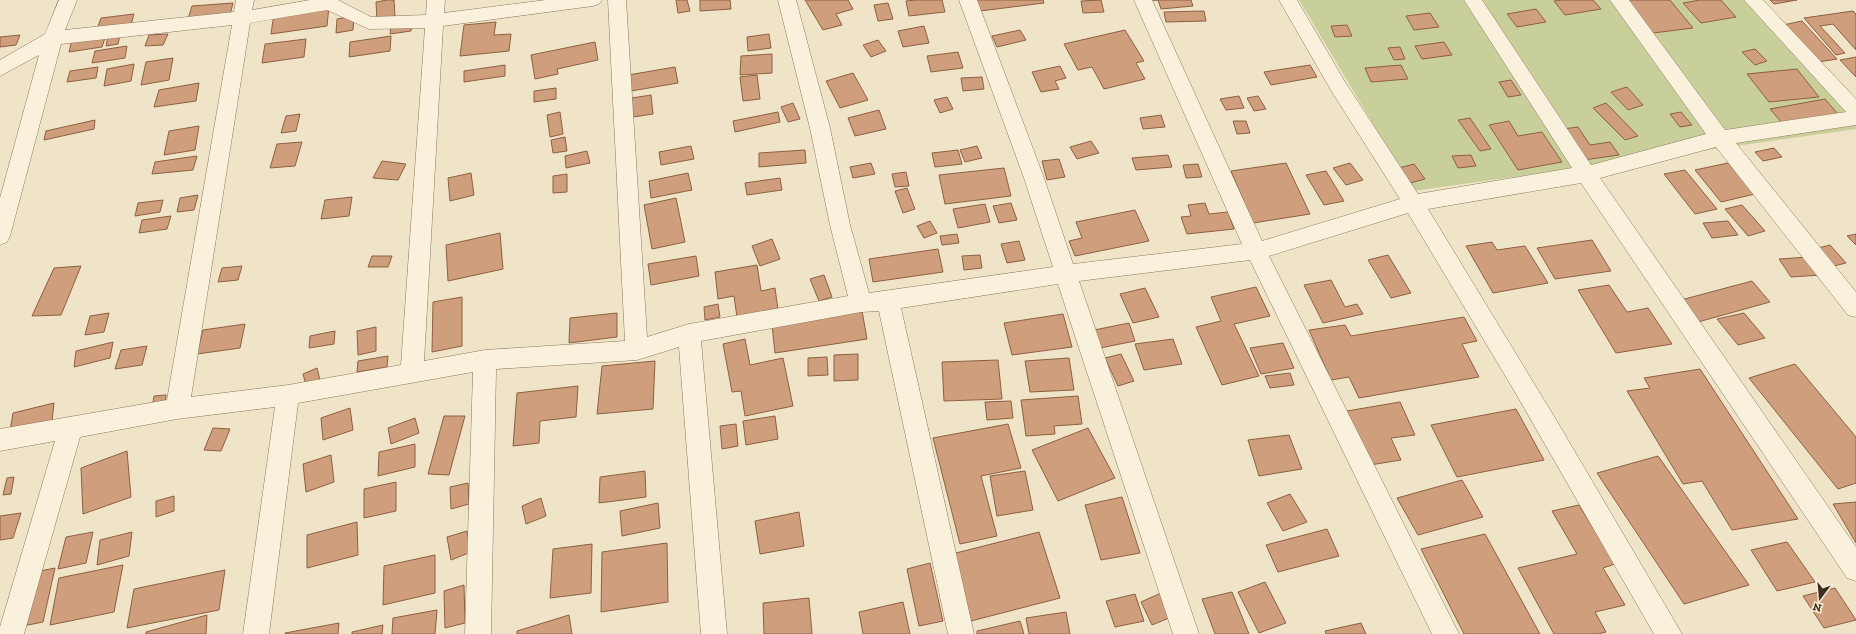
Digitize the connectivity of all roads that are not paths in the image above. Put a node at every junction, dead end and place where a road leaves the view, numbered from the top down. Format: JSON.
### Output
{"nodes":[{"id":1,"x":68,"y":0,"type":"edge"},
{"id":2,"x":436,"y":0,"type":"edge"},
{"id":3,"x":594,"y":0,"type":"edge"},
{"id":4,"x":618,"y":0,"type":"edge"},
{"id":5,"x":788,"y":0,"type":"edge"},
{"id":6,"x":968,"y":0,"type":"edge"},
{"id":7,"x":1143,"y":0,"type":"edge"},
{"id":8,"x":1288,"y":0,"type":"edge"},
{"id":9,"x":1473,"y":0,"type":"edge"},
{"id":10,"x":1619,"y":0,"type":"edge"},
{"id":11,"x":1753,"y":0,"type":"edge"},
{"id":12,"x":244,"y":9,"type":"edge"},
{"id":13,"x":435,"y":21,"type":"junction"},
{"id":14,"x":53,"y":38,"type":"junction"},
{"id":15,"x":0,"y":69,"type":"edge"},
{"id":16,"x":1856,"y":111,"type":"edge"},
{"id":17,"x":1856,"y":118,"type":"edge"},
{"id":18,"x":1720,"y":138,"type":"junction"},
{"id":19,"x":1586,"y":174,"type":"junction"},
{"id":20,"x":1413,"y":203,"type":"junction"},
{"id":21,"x":0,"y":236,"type":"edge"},
{"id":22,"x":1256,"y":251,"type":"junction"},
{"id":23,"x":1064,"y":274,"type":"junction"},
{"id":24,"x":888,"y":301,"type":"junction"},
{"id":25,"x":861,"y":303,"type":"junction"},
{"id":26,"x":1856,"y":308,"type":"edge"},
{"id":27,"x":689,"y":334,"type":"junction"},
{"id":28,"x":637,"y":350,"type":"junction"},
{"id":29,"x":485,"y":360,"type":"junction"},
{"id":30,"x":412,"y":372,"type":"junction"},
{"id":31,"x":288,"y":395,"type":"junction"},
{"id":32,"x":177,"y":409,"type":"junction"},
{"id":33,"x":71,"y":428,"type":"junction"},
{"id":34,"x":0,"y":440,"type":"edge"},
{"id":35,"x":1856,"y":569,"type":"edge"},
{"id":36,"x":11,"y":634,"type":"edge"},
{"id":37,"x":256,"y":634,"type":"edge"},
{"id":38,"x":478,"y":634,"type":"edge"},
{"id":39,"x":714,"y":634,"type":"edge"},
{"id":40,"x":961,"y":634,"type":"edge"},
{"id":41,"x":1186,"y":634,"type":"edge"},
{"id":42,"x":1446,"y":634,"type":"edge"},
{"id":43,"x":1669,"y":634,"type":"edge"}],
"edges":[{"from":1,"to":14,"type":"street"},
{"from":2,"to":13,"type":"street"},
{"from":3,"to":13,"type":"street"},
{"from":4,"to":28,"type":"street"},
{"from":5,"to":25,"type":"street"},
{"from":6,"to":23,"type":"street"},
{"from":7,"to":22,"type":"street"},
{"from":8,"to":20,"type":"street"},
{"from":9,"to":19,"type":"street"},
{"from":10,"to":18,"type":"street"},
{"from":11,"to":16,"type":"street"},
{"from":12,"to":13,"type":"street"},
{"from":12,"to":14,"type":"street"},
{"from":12,"to":32,"type":"street"},
{"from":13,"to":30,"type":"street"},
{"from":14,"to":15,"type":"street"},
{"from":14,"to":21,"type":"street"},
{"from":17,"to":18,"type":"street"},
{"from":18,"to":19,"type":"street"},
{"from":18,"to":26,"type":"street"},
{"from":19,"to":20,"type":"street"},
{"from":19,"to":35,"type":"street"},
{"from":20,"to":22,"type":"street"},
{"from":20,"to":43,"type":"street"},
{"from":22,"to":23,"type":"street"},
{"from":22,"to":42,"type":"street"},
{"from":23,"to":24,"type":"street"},
{"from":23,"to":41,"type":"street"},
{"from":24,"to":25,"type":"street"},
{"from":24,"to":40,"type":"street"},
{"from":25,"to":27,"type":"street"},
{"from":27,"to":28,"type":"street"},
{"from":27,"to":39,"type":"street"},
{"from":28,"to":29,"type":"street"},
{"from":29,"to":30,"type":"street"},
{"from":29,"to":38,"type":"street"},
{"from":30,"to":31,"type":"street"},
{"from":31,"to":32,"type":"street"},
{"from":31,"to":37,"type":"street"},
{"from":32,"to":33,"type":"street"},
{"from":33,"to":34,"type":"street"},
{"from":33,"to":36,"type":"street"}]}
